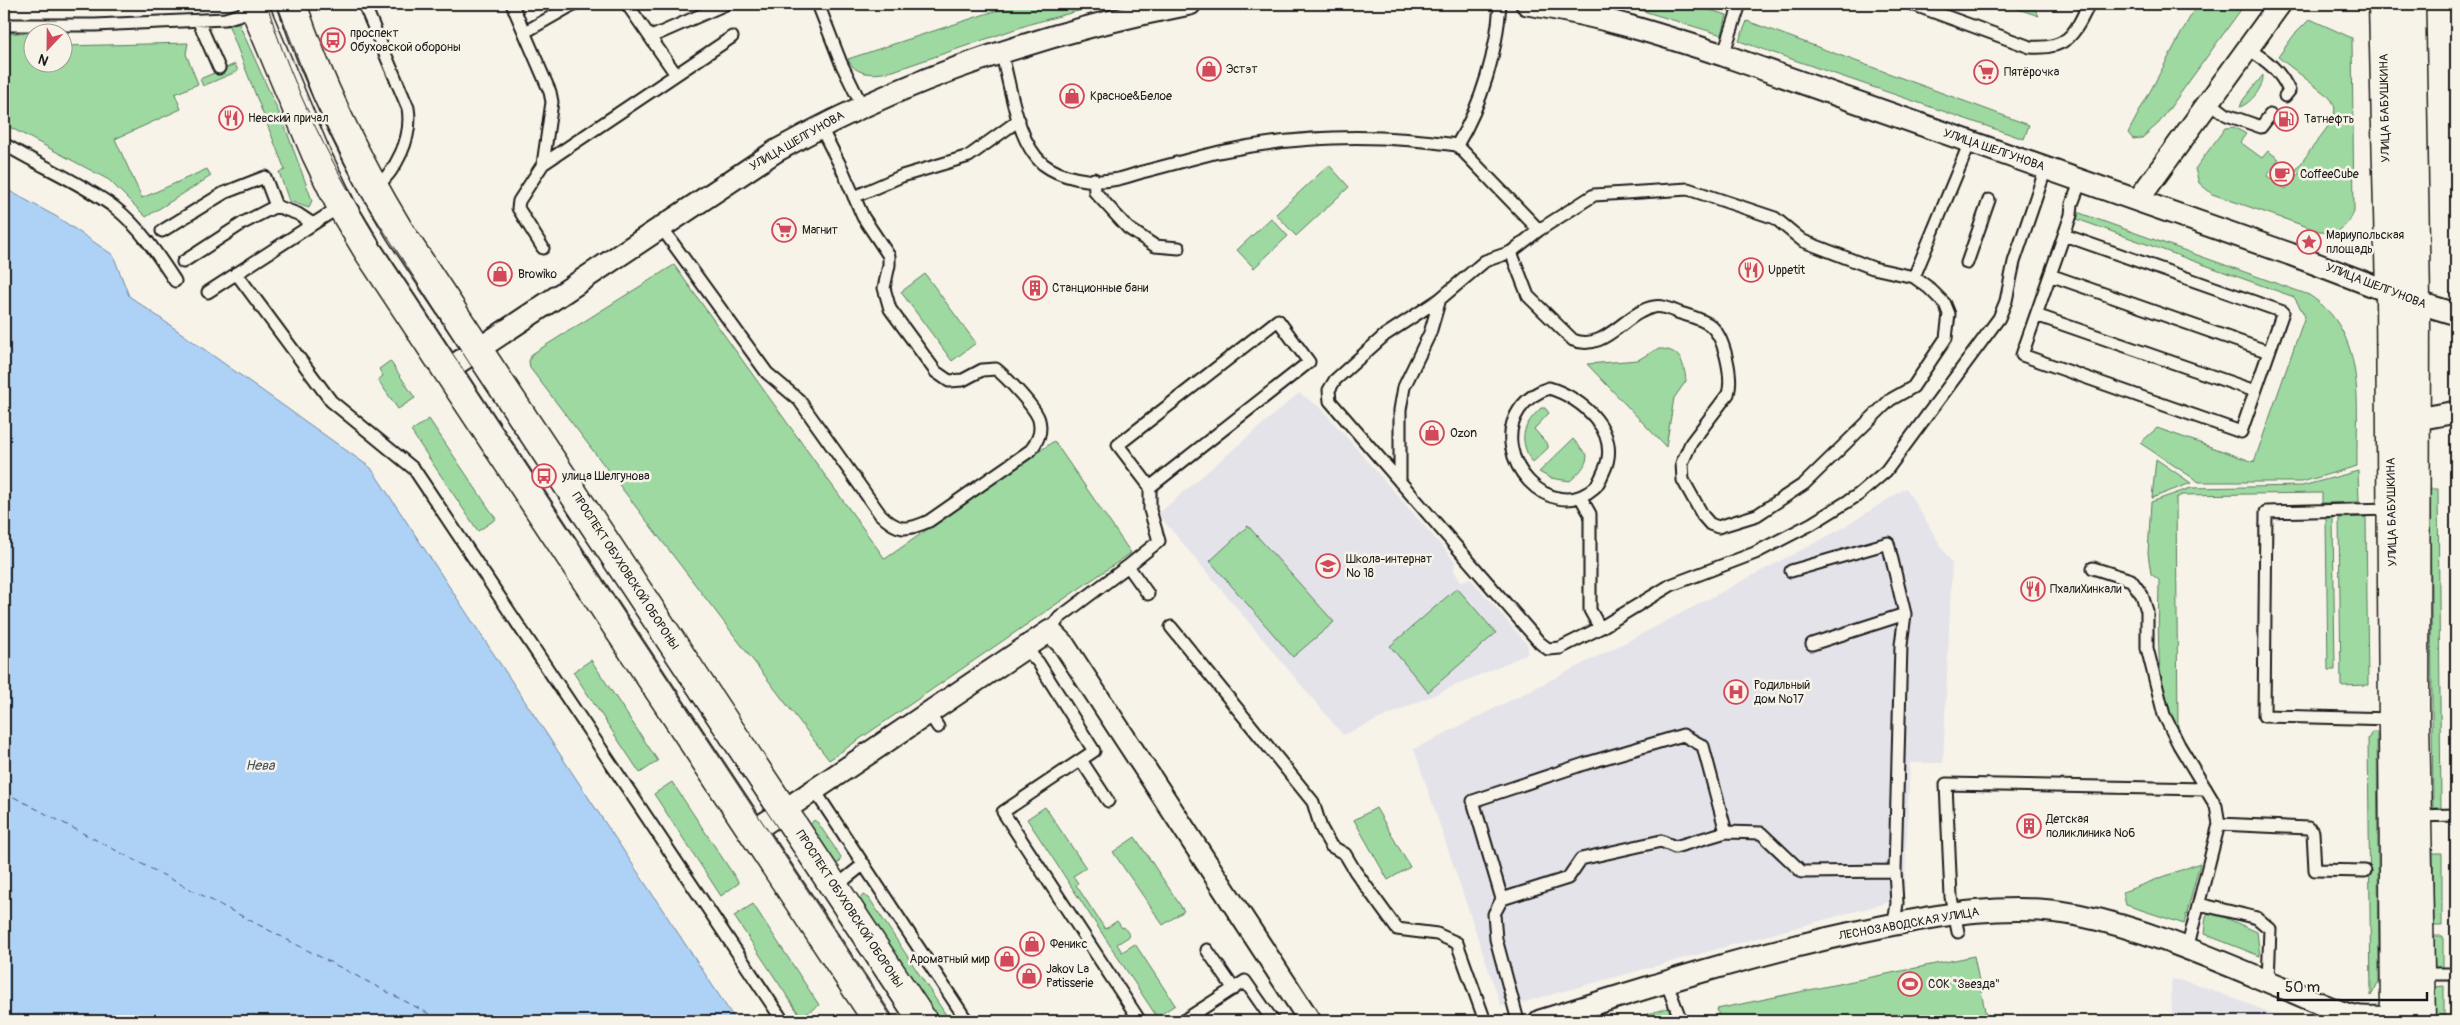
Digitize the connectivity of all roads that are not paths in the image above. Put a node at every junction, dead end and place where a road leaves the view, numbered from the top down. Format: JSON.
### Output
{"nodes":[{"id":1,"x":292,"y":4,"type":"edge"},
{"id":2,"x":364,"y":4,"type":"edge"},
{"id":3,"x":512,"y":4,"type":"edge"},
{"id":4,"x":574,"y":4,"type":"edge"},
{"id":5,"x":627,"y":4,"type":"edge"},
{"id":6,"x":726,"y":4,"type":"edge"},
{"id":7,"x":818,"y":4,"type":"edge"},
{"id":8,"x":1190,"y":4,"type":"edge"},
{"id":9,"x":1500,"y":4,"type":"edge"},
{"id":10,"x":1527,"y":4,"type":"edge"},
{"id":11,"x":1740,"y":4,"type":"edge"},
{"id":12,"x":1912,"y":4,"type":"edge"},
{"id":13,"x":2089,"y":4,"type":"edge"},
{"id":14,"x":2280,"y":4,"type":"edge"},
{"id":15,"x":2383,"y":4,"type":"edge"},
{"id":16,"x":2411,"y":4,"type":"edge"},
{"id":17,"x":254,"y":7,"type":"edge"},
{"id":18,"x":1151,"y":8,"type":"edge"},
{"id":19,"x":198,"y":20,"type":"junction"},
{"id":20,"x":4,"y":25,"type":"edge"},
{"id":21,"x":525,"y":32,"type":"junction"},
{"id":22,"x":732,"y":36,"type":"dead end"},
{"id":23,"x":650,"y":37,"type":"junction"},
{"id":24,"x":2248,"y":49,"type":"junction"},
{"id":25,"x":1001,"y":52,"type":"junction"},
{"id":26,"x":1723,"y":55,"type":"junction"},
{"id":27,"x":219,"y":68,"type":"dead end"},
{"id":28,"x":675,"y":74,"type":"junction"},
{"id":29,"x":2285,"y":96,"type":"dead end"},
{"id":30,"x":2208,"y":101,"type":"junction"},
{"id":31,"x":862,"y":106,"type":"junction"},
{"id":32,"x":2270,"y":114,"type":"dead end"},
{"id":33,"x":1019,"y":120,"type":"junction"},
{"id":34,"x":820,"y":126,"type":"junction"},
{"id":35,"x":1970,"y":142,"type":"junction"},
{"id":36,"x":4,"y":144,"type":"edge"},
{"id":37,"x":1457,"y":145,"type":"junction"},
{"id":38,"x":543,"y":164,"type":"junction"},
{"id":39,"x":2046,"y":168,"type":"junction"},
{"id":40,"x":1094,"y":179,"type":"junction"},
{"id":41,"x":2081,"y":180,"type":"junction"},
{"id":42,"x":374,"y":189,"type":"junction"},
{"id":43,"x":854,"y":197,"type":"junction"},
{"id":44,"x":1989,"y":200,"type":"dead end"},
{"id":45,"x":2138,"y":200,"type":"junction"},
{"id":46,"x":276,"y":206,"type":"junction"},
{"id":47,"x":341,"y":206,"type":"junction"},
{"id":48,"x":313,"y":224,"type":"junction"},
{"id":49,"x":661,"y":227,"type":"junction"},
{"id":50,"x":1539,"y":230,"type":"junction"},
{"id":51,"x":162,"y":231,"type":"dead end"},
{"id":52,"x":2064,"y":235,"type":"junction"},
{"id":53,"x":543,"y":248,"type":"dead end"},
{"id":54,"x":1179,"y":248,"type":"dead end"},
{"id":55,"x":1511,"y":252,"type":"junction"},
{"id":56,"x":183,"y":262,"type":"dead end"},
{"id":57,"x":1967,"y":263,"type":"dead end"},
{"id":58,"x":236,"y":273,"type":"junction"},
{"id":59,"x":2050,"y":275,"type":"junction"},
{"id":60,"x":1914,"y":277,"type":"junction"},
{"id":61,"x":175,"y":282,"type":"dead end"},
{"id":62,"x":208,"y":292,"type":"dead end"},
{"id":63,"x":2390,"y":293,"type":"junction"},
{"id":64,"x":1440,"y":299,"type":"junction"},
{"id":65,"x":2416,"y":302,"type":"junction"},
{"id":66,"x":2456,"y":314,"type":"edge"},
{"id":67,"x":2036,"y":315,"type":"junction"},
{"id":68,"x":478,"y":349,"type":"junction"},
{"id":69,"x":2269,"y":352,"type":"junction"},
{"id":70,"x":447,"y":370,"type":"junction"},
{"id":71,"x":2255,"y":392,"type":"junction"},
{"id":72,"x":2456,"y":412,"type":"edge"},
{"id":73,"x":2403,"y":422,"type":"junction"},
{"id":74,"x":1400,"y":482,"type":"junction"},
{"id":75,"x":1150,"y":487,"type":"junction"},
{"id":76,"x":1581,"y":498,"type":"junction"},
{"id":77,"x":2392,"y":509,"type":"junction"},
{"id":78,"x":1128,"y":566,"type":"junction"},
{"id":79,"x":2093,"y":568,"type":"dead end"},
{"id":80,"x":1791,"y":571,"type":"dead end"},
{"id":81,"x":1148,"y":594,"type":"dead end"},
{"id":82,"x":1905,"y":614,"type":"junction"},
{"id":83,"x":1171,"y":627,"type":"dead end"},
{"id":84,"x":1600,"y":628,"type":"junction"},
{"id":85,"x":1050,"y":631,"type":"junction"},
{"id":86,"x":1812,"y":644,"type":"dead end"},
{"id":87,"x":1025,"y":648,"type":"junction"},
{"id":88,"x":2404,"y":719,"type":"junction"},
{"id":89,"x":1081,"y":760,"type":"junction"},
{"id":90,"x":2206,"y":789,"type":"junction"},
{"id":91,"x":814,"y":791,"type":"junction"},
{"id":92,"x":1108,"y":801,"type":"dead end"},
{"id":93,"x":784,"y":812,"type":"junction"},
{"id":94,"x":2456,"y":815,"type":"edge"},
{"id":95,"x":2406,"y":816,"type":"junction"},
{"id":96,"x":2220,"y":824,"type":"junction"},
{"id":97,"x":752,"y":832,"type":"junction"},
{"id":98,"x":1726,"y":832,"type":"junction"},
{"id":99,"x":864,"y":864,"type":"junction"},
{"id":100,"x":2365,"y":870,"type":"dead end"},
{"id":101,"x":1895,"y":871,"type":"junction"},
{"id":102,"x":835,"y":887,"type":"junction"},
{"id":103,"x":1502,"y":899,"type":"junction"},
{"id":104,"x":2199,"y":904,"type":"junction"},
{"id":105,"x":1956,"y":923,"type":"junction"},
{"id":106,"x":1894,"y":924,"type":"junction"},
{"id":107,"x":2187,"y":949,"type":"junction"},
{"id":108,"x":1208,"y":950,"type":"dead end"},
{"id":109,"x":2408,"y":974,"type":"junction"},
{"id":110,"x":2456,"y":974,"type":"edge"},
{"id":111,"x":2268,"y":981,"type":"junction"},
{"id":112,"x":1666,"y":982,"type":"junction"},
{"id":113,"x":1234,"y":989,"type":"junction"},
{"id":114,"x":2408,"y":1018,"type":"edge"},
{"id":115,"x":783,"y":1021,"type":"edge"},
{"id":116,"x":878,"y":1021,"type":"edge"},
{"id":117,"x":923,"y":1021,"type":"edge"},
{"id":118,"x":967,"y":1021,"type":"edge"},
{"id":119,"x":1140,"y":1021,"type":"edge"},
{"id":120,"x":1183,"y":1021,"type":"edge"},
{"id":121,"x":1273,"y":1021,"type":"edge"},
{"id":122,"x":1310,"y":1021,"type":"edge"},
{"id":123,"x":1485,"y":1021,"type":"edge"},
{"id":124,"x":1518,"y":1021,"type":"edge"},
{"id":125,"x":1540,"y":1021,"type":"edge"},
{"id":126,"x":1681,"y":1021,"type":"edge"}],
"edges":[{"from":1,"to":42,"type":"main road","name":"ПРОСПЕКТ ОБУХОВСКОЙ ОБОРОНЫ"},
{"from":2,"to":42,"type":"lane"},
{"from":3,"to":21,"type":"lane"},
{"from":4,"to":21,"type":"lane"},
{"from":5,"to":23,"type":"lane"},
{"from":6,"to":23,"type":"lane"},
{"from":7,"to":31,"type":"lane"},
{"from":8,"to":18,"type":"street","name":"УЛИЦА ШЕЛГУНОВА"},
{"from":9,"to":37,"type":"lane"},
{"from":10,"to":26,"type":"street","name":"УЛИЦА ШЕЛГУНОВА"},
{"from":11,"to":26,"type":"lane"},
{"from":12,"to":13,"type":"lane"},
{"from":14,"to":24,"type":"street"},
{"from":15,"to":63,"type":"main road","name":"УЛИЦА БАБУШКИНА"},
{"from":16,"to":65,"type":"main road","name":"УЛИЦА БАБУШКИНА"},
{"from":17,"to":19,"type":"lane"},
{"from":17,"to":47,"type":"main road"},
{"from":18,"to":25,"type":"street","name":"УЛИЦА ШЕЛГУНОВА"},
{"from":19,"to":20,"type":"lane"},
{"from":19,"to":27,"type":"lane"},
{"from":21,"to":38,"type":"lane"},
{"from":22,"to":28,"type":"lane"},
{"from":23,"to":28,"type":"lane"},
{"from":24,"to":29,"type":"lane"},
{"from":24,"to":30,"type":"street"},
{"from":25,"to":31,"type":"street","name":"УЛИЦА ШЕЛГУНОВА"},
{"from":25,"to":33,"type":"lane"},
{"from":26,"to":35,"type":"street","name":"УЛИЦА ШЕЛГУНОВА"},
{"from":28,"to":38,"type":"lane"},
{"from":30,"to":32,"type":"lane"},
{"from":30,"to":45,"type":"street"},
{"from":31,"to":34,"type":"street","name":"УЛИЦА ШЕЛГУНОВА"},
{"from":33,"to":40,"type":"lane"},
{"from":33,"to":43,"type":"lane"},
{"from":34,"to":43,"type":"lane"},
{"from":34,"to":49,"type":"street","name":"УЛИЦА ШЕЛГУНОВА"},
{"from":35,"to":39,"type":"street","name":"УЛИЦА ШЕЛГУНОВА"},
{"from":35,"to":60,"type":"lane"},
{"from":36,"to":61,"type":"lane"},
{"from":37,"to":40,"type":"lane"},
{"from":37,"to":50,"type":"lane"},
{"from":38,"to":53,"type":"lane"},
{"from":39,"to":41,"type":"street","name":"УЛИЦА ШЕЛГУНОВА"},
{"from":39,"to":84,"type":"lane"},
{"from":40,"to":54,"type":"lane"},
{"from":41,"to":45,"type":"street","name":"УЛИЦА ШЕЛГУНОВА"},
{"from":41,"to":52,"type":"lane"},
{"from":42,"to":68,"type":"main road","name":"ПРОСПЕКТ ОБУХОВСКОЙ ОБОРОНЫ"},
{"from":43,"to":49,"type":"lane"},
{"from":44,"to":57,"type":"lane"},
{"from":45,"to":63,"type":"street","name":"УЛИЦА ШЕЛГУНОВА"},
{"from":46,"to":48,"type":"lane"},
{"from":46,"to":51,"type":"lane"},
{"from":46,"to":56,"type":"lane"},
{"from":47,"to":48,"type":"lane"},
{"from":47,"to":70,"type":"main road"},
{"from":48,"to":58,"type":"lane"},
{"from":49,"to":68,"type":"street","name":"УЛИЦА ШЕЛГУНОВА"},
{"from":50,"to":55,"type":"lane"},
{"from":50,"to":60,"type":"lane"},
{"from":52,"to":59,"type":"lane"},
{"from":52,"to":69,"type":"lane"},
{"from":55,"to":60,"type":"lane"},
{"from":55,"to":64,"type":"lane"},
{"from":58,"to":62,"type":"lane"},
{"from":58,"to":115,"type":"lane"},
{"from":59,"to":67,"type":"lane"},
{"from":59,"to":69,"type":"lane"},
{"from":63,"to":65,"type":"street","name":"УЛИЦА ШЕЛГУНОВА"},
{"from":63,"to":73,"type":"main road","name":"УЛИЦА БАБУШКИНА"},
{"from":64,"to":74,"type":"lane"},
{"from":64,"to":74,"type":"lane"},
{"from":65,"to":66,"type":"street","name":"УЛИЦА ШЕЛГУНОВА"},
{"from":65,"to":73,"type":"main road","name":"УЛИЦА БАБУШКИНА"},
{"from":67,"to":71,"type":"lane"},
{"from":67,"to":71,"type":"lane"},
{"from":68,"to":70,"type":"street","name":"УЛИЦА ШЕЛГУНОВА"},
{"from":68,"to":93,"type":"main road","name":"ПРОСПЕКТ ОБУХОВСКОЙ ОБОРОНЫ"},
{"from":69,"to":71,"type":"lane"},
{"from":70,"to":97,"type":"main road"},
{"from":72,"to":73,"type":"street"},
{"from":73,"to":77,"type":"main road","name":"УЛИЦА БАБУШКИНА"},
{"from":73,"to":88,"type":"main road","name":"УЛИЦА БАБУШКИНА"},
{"from":74,"to":84,"type":"lane"},
{"from":75,"to":75,"type":"lane"},
{"from":75,"to":78,"type":"lane"},
{"from":76,"to":76,"type":"lane"},
{"from":76,"to":84,"type":"lane"},
{"from":77,"to":88,"type":"main road","name":"УЛИЦА БАБУШКИНА"},
{"from":77,"to":88,"type":"lane"},
{"from":78,"to":81,"type":"lane"},
{"from":78,"to":85,"type":"lane"},
{"from":79,"to":90,"type":"lane"},
{"from":80,"to":82,"type":"lane"},
{"from":82,"to":86,"type":"lane"},
{"from":82,"to":101,"type":"lane"},
{"from":83,"to":123,"type":"lane"},
{"from":85,"to":87,"type":"street"},
{"from":85,"to":122,"type":"street"},
{"from":87,"to":89,"type":"lane"},
{"from":87,"to":91,"type":"street"},
{"from":88,"to":95,"type":"main road","name":"УЛИЦА БАБУШКИНА"},
{"from":89,"to":92,"type":"lane"},
{"from":89,"to":119,"type":"lane"},
{"from":90,"to":96,"type":"lane"},
{"from":90,"to":105,"type":"lane"},
{"from":91,"to":93,"type":"street"},
{"from":91,"to":99,"type":"lane"},
{"from":93,"to":97,"type":"street"},
{"from":93,"to":102,"type":"main road","name":"ПРОСПЕКТ ОБУХОВСКОЙ ОБОРОНЫ"},
{"from":94,"to":95,"type":"lane"},
{"from":95,"to":109,"type":"main road","name":"УЛИЦА БАБУШКИНА"},
{"from":96,"to":100,"type":"lane"},
{"from":96,"to":104,"type":"lane"},
{"from":97,"to":116,"type":"main road"},
{"from":98,"to":101,"type":"lane"},
{"from":98,"to":103,"type":"lane"},
{"from":98,"to":103,"type":"lane"},
{"from":99,"to":102,"type":"lane"},
{"from":99,"to":118,"type":"lane"},
{"from":101,"to":106,"type":"lane"},
{"from":102,"to":117,"type":"main road","name":"ПРОСПЕКТ ОБУХОВСКОЙ ОБОРОНЫ"},
{"from":103,"to":124,"type":"lane"},
{"from":104,"to":107,"type":"lane"},
{"from":104,"to":111,"type":"lane"},
{"from":105,"to":106,"type":"street","name":"ЛЕСНОЗАВОДСКАЯ УЛИЦА"},
{"from":105,"to":107,"type":"street","name":"ЛЕСНОЗАВОДСКАЯ УЛИЦА"},
{"from":106,"to":112,"type":"street","name":"ЛЕСНОЗАВОДСКАЯ УЛИЦА"},
{"from":107,"to":111,"type":"street","name":"ЛЕСНОЗАВОДСКАЯ УЛИЦА"},
{"from":108,"to":113,"type":"lane"},
{"from":109,"to":110,"type":"lane"},
{"from":109,"to":114,"type":"main road","name":"УЛИЦА БАБУШКИНА"},
{"from":111,"to":114,"type":"street","name":"ЛЕСНОЗАВОДСКАЯ УЛИЦА"},
{"from":112,"to":125,"type":"street","name":"ЛЕСНОЗАВОДСКАЯ УЛИЦА"},
{"from":112,"to":126,"type":"lane"},
{"from":113,"to":120,"type":"lane"},
{"from":113,"to":121,"type":"lane"}]}
